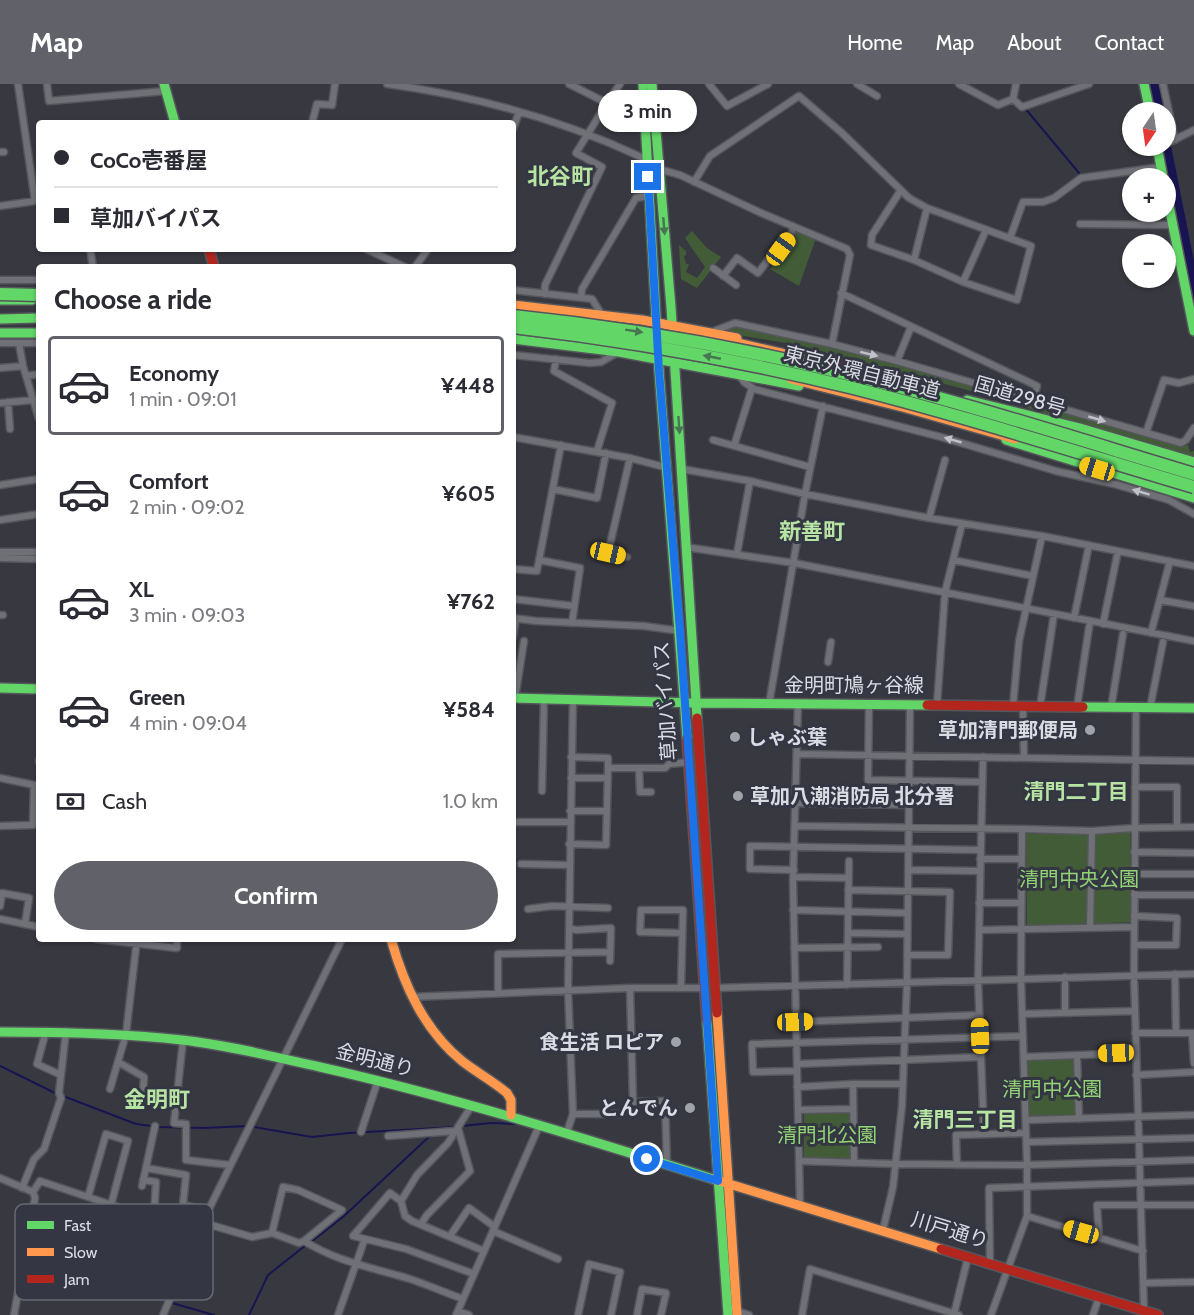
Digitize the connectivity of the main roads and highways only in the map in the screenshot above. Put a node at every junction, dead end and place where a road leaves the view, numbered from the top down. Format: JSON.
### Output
{"nodes":[{"id":1,"x":643,"y":84,"type":"edge"},
{"id":2,"x":652,"y":84,"type":"edge"},
{"id":3,"x":1144,"y":84,"type":"edge"},
{"id":4,"x":165,"y":88,"type":"edge"},
{"id":5,"x":1148,"y":102,"type":"edge"},
{"id":6,"x":174,"y":120,"type":"edge"},
{"id":7,"x":1171,"y":222,"type":"edge"},
{"id":8,"x":36,"y":294,"type":"edge"},
{"id":9,"x":1,"y":300,"type":"edge"},
{"id":10,"x":36,"y":300,"type":"edge"},
{"id":11,"x":36,"y":306,"type":"edge"},
{"id":12,"x":516,"y":307,"type":"edge"},
{"id":13,"x":516,"y":316,"type":"edge"},
{"id":14,"x":36,"y":318,"type":"edge"},
{"id":15,"x":0,"y":319,"type":"edge"},
{"id":16,"x":656,"y":322,"type":"junction"},
{"id":17,"x":0,"y":325,"type":"edge"},
{"id":18,"x":36,"y":325,"type":"edge"},
{"id":19,"x":672,"y":325,"type":"junction"},
{"id":20,"x":516,"y":327,"type":"edge"},
{"id":21,"x":1194,"y":331,"type":"edge"},
{"id":22,"x":0,"y":333,"type":"edge"},
{"id":23,"x":36,"y":333,"type":"edge"},
{"id":24,"x":516,"y":336,"type":"edge"},
{"id":25,"x":516,"y":336,"type":"edge"},
{"id":26,"x":729,"y":341,"type":"dead end"},
{"id":27,"x":601,"y":344,"type":"dead end"},
{"id":28,"x":658,"y":359,"type":"junction"},
{"id":29,"x":674,"y":362,"type":"junction"},
{"id":30,"x":912,"y":385,"type":"junction"},
{"id":31,"x":965,"y":400,"type":"junction"},
{"id":32,"x":957,"y":422,"type":"junction"},
{"id":33,"x":1194,"y":462,"type":"edge"},
{"id":34,"x":1194,"y":468,"type":"edge"},
{"id":35,"x":1194,"y":474,"type":"edge"},
{"id":36,"x":1194,"y":487,"type":"edge"},
{"id":37,"x":1194,"y":493,"type":"edge"},
{"id":38,"x":1194,"y":498,"type":"edge"},
{"id":39,"x":0,"y":688,"type":"edge"},
{"id":40,"x":36,"y":689,"type":"edge"},
{"id":41,"x":516,"y":698,"type":"edge"},
{"id":42,"x":690,"y":702,"type":"junction"},
{"id":43,"x":1194,"y":708,"type":"edge"},
{"id":44,"x":392,"y":942,"type":"edge"},
{"id":45,"x":710,"y":988,"type":"junction"},
{"id":46,"x":0,"y":1032,"type":"edge"},
{"id":47,"x":511,"y":1115,"type":"junction"},
{"id":48,"x":723,"y":1183,"type":"junction"},
{"id":49,"x":1128,"y":1311,"type":"edge"},
{"id":50,"x":738,"y":1314,"type":"edge"},
{"id":51,"x":1158,"y":1315,"type":"edge"}],
"edges":[{"from":1,"to":16,"type":"main road","name":"草加バイパス"},
{"from":2,"to":19,"type":"main road","name":"草加バイパス","one_way":true},
{"from":3,"to":5,"type":"main road"},
{"from":4,"to":6,"type":"main road"},
{"from":7,"to":21,"type":"main road"},
{"from":8,"to":9,"type":"main road","bridge":true},
{"from":9,"to":10,"type":"main road"},
{"from":9,"to":11,"type":"main road"},
{"from":12,"to":16,"type":"main road"},
{"from":13,"to":35,"type":"main road","name":"東京外環自動車道","one_way":true,"bridge":true},
{"from":14,"to":15,"type":"main road"},
{"from":16,"to":19,"type":"main road"},
{"from":16,"to":28,"type":"main road","name":"草加バイパス"},
{"from":17,"to":18,"type":"main road"},
{"from":19,"to":29,"type":"main road","name":"草加バイパス"},
{"from":19,"to":30,"type":"main road"},
{"from":36,"to":20,"type":"main road","name":"東京外環自動車道","one_way":true,"bridge":true},
{"from":22,"to":23,"type":"main road"},
{"from":24,"to":28,"type":"main road"},
{"from":25,"to":27,"type":"main road"},
{"from":26,"to":30,"type":"main road","name":"国道298号"},
{"from":28,"to":29,"type":"main road"},
{"from":28,"to":42,"type":"main road","name":"草加バイパス"},
{"from":29,"to":32,"type":"main road"},
{"from":29,"to":42,"type":"main road","name":"草加バイパス","one_way":true},
{"from":30,"to":31,"type":"main road","name":"国道298号"},
{"from":31,"to":33,"type":"main road"},
{"from":31,"to":34,"type":"main road","name":"国道298号"},
{"from":32,"to":37,"type":"main road"},
{"from":32,"to":38,"type":"main road"},
{"from":39,"to":40,"type":"main road"},
{"from":41,"to":42,"type":"main road","name":"金明町鳩ヶ谷線"},
{"from":42,"to":43,"type":"main road","name":"金明町鳩ヶ谷線"},
{"from":42,"to":45,"type":"main road","name":"草加バイパス"},
{"from":42,"to":45,"type":"main road","name":"草加バイパス"},
{"from":44,"to":47,"type":"main road"},
{"from":45,"to":48,"type":"main road","name":"草加バイパス"},
{"from":46,"to":47,"type":"main road","name":"金明通り"},
{"from":47,"to":48,"type":"main road","name":"金明通り"},
{"from":48,"to":49,"type":"main road","name":"川戸通り"},
{"from":48,"to":50,"type":"main road","name":"草加バイパス"},
{"from":49,"to":51,"type":"main road","name":"川戸通り"}]}
